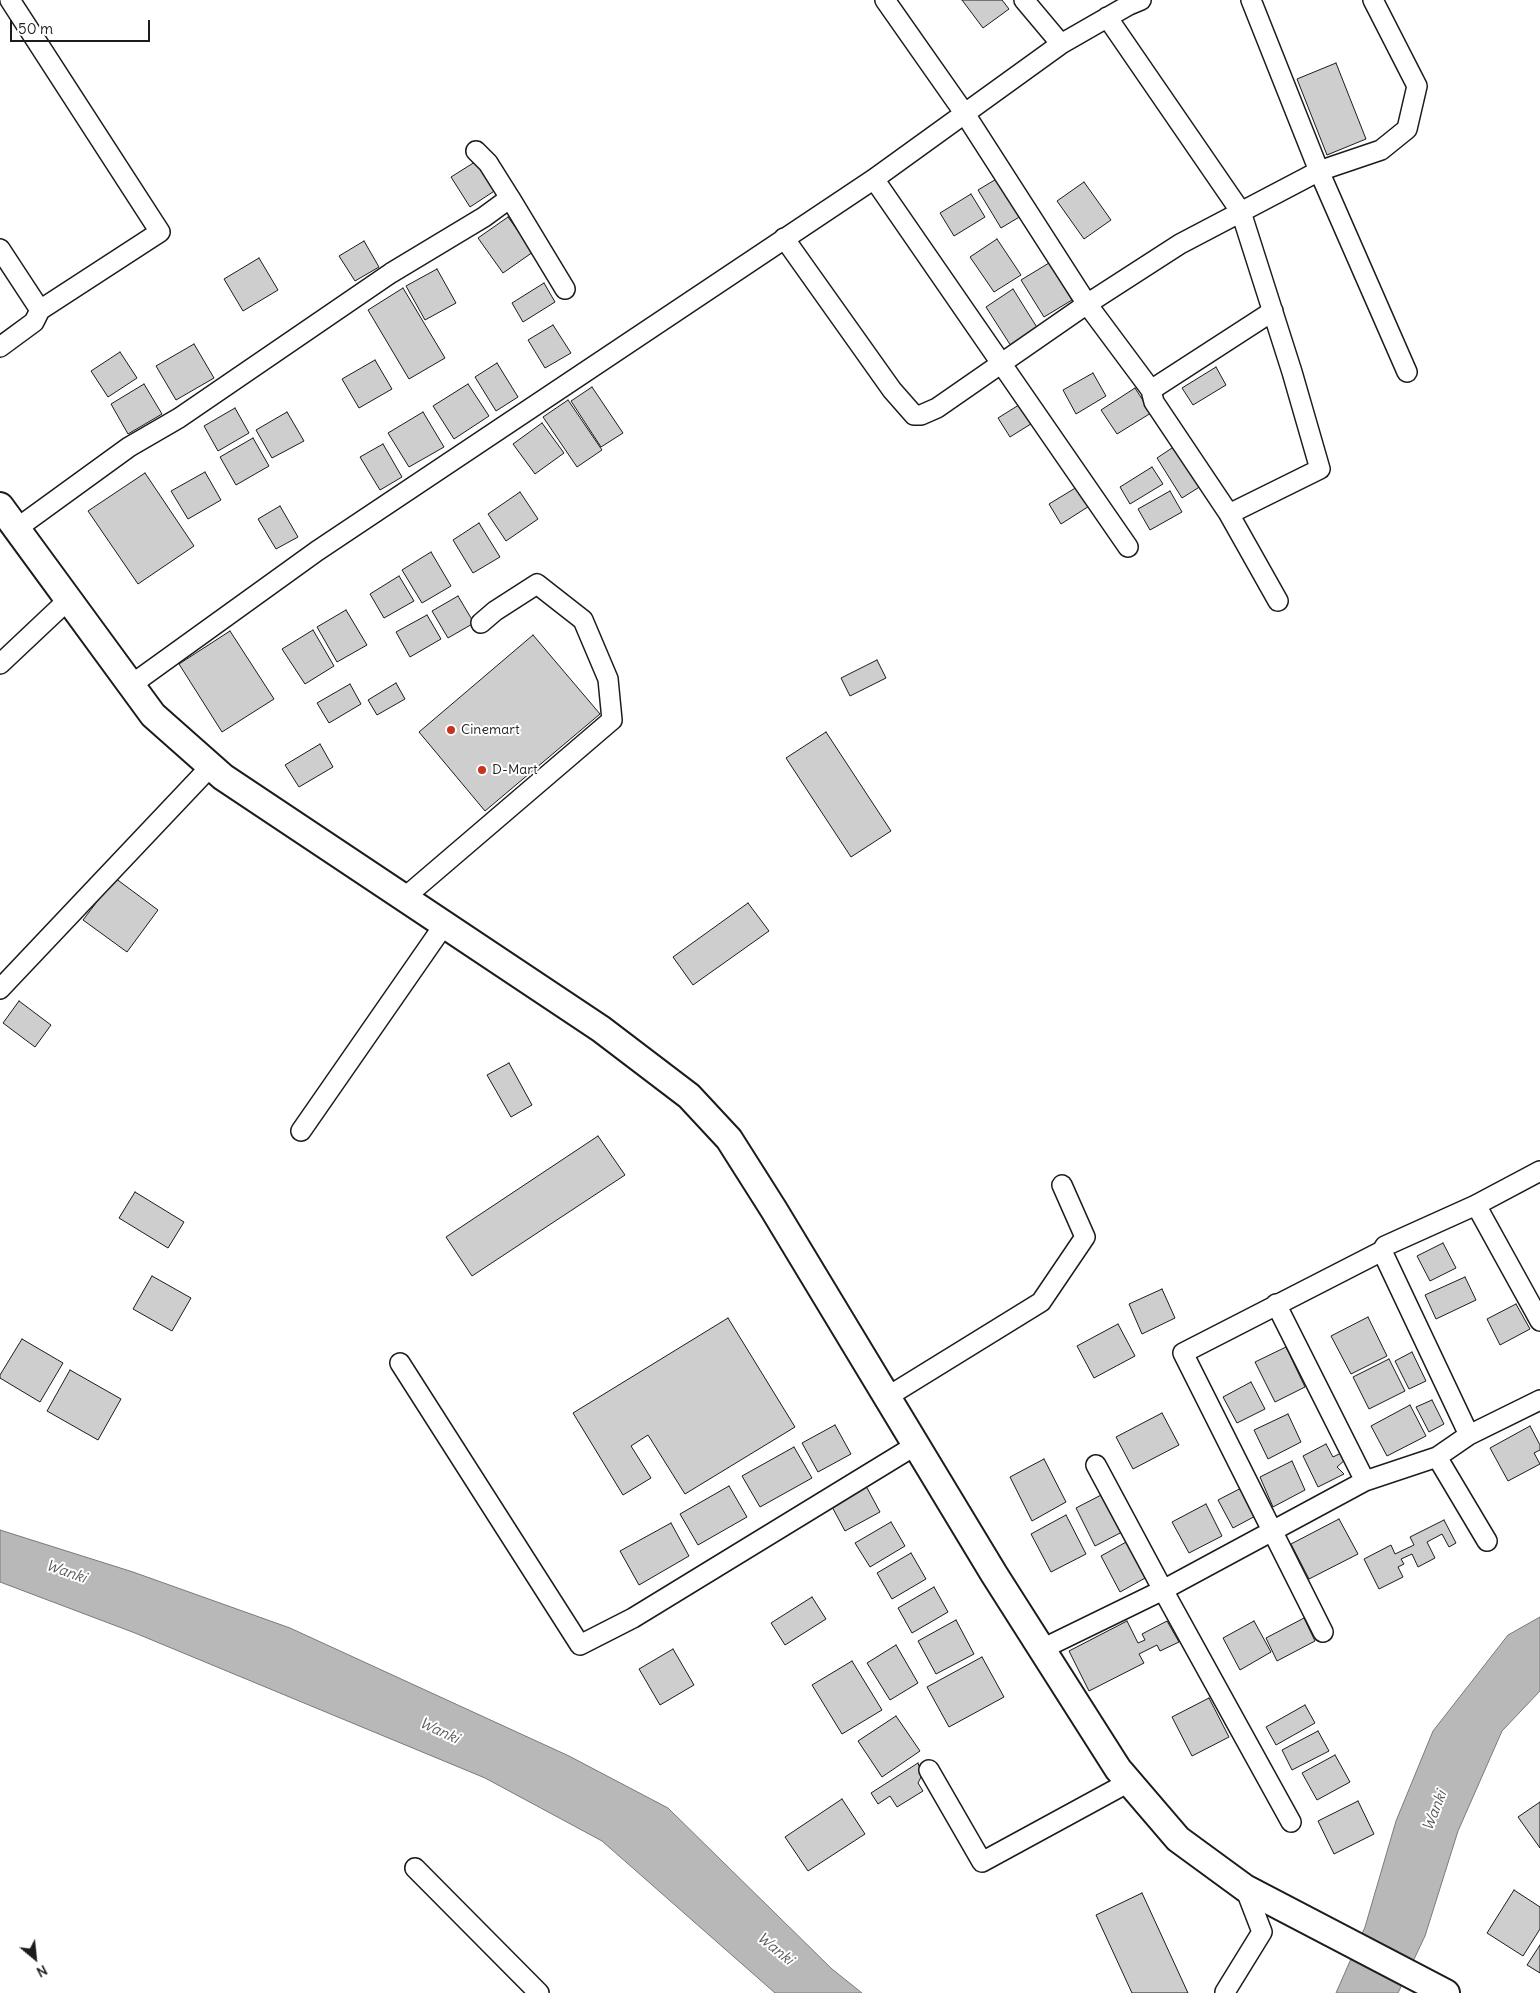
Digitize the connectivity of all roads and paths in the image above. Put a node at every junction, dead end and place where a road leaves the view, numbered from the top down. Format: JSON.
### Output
{"nodes":[{"id":1,"x":10,"y":0,"type":"edge"},
{"id":2,"x":886,"y":0,"type":"edge"},
{"id":3,"x":1024,"y":0,"type":"edge"},
{"id":4,"x":1141,"y":0,"type":"edge"},
{"id":5,"x":1251,"y":0,"type":"edge"},
{"id":6,"x":1373,"y":0,"type":"edge"},
{"id":7,"x":1107,"y":18,"type":"junction"},
{"id":8,"x":1061,"y":44,"type":"junction"},
{"id":9,"x":965,"y":114,"type":"junction"},
{"id":10,"x":476,"y":151,"type":"dead end"},
{"id":11,"x":1319,"y":171,"type":"junction"},
{"id":12,"x":874,"y":179,"type":"junction"},
{"id":13,"x":510,"y":198,"type":"junction"},
{"id":14,"x":1241,"y":212,"type":"junction"},
{"id":15,"x":784,"y":238,"type":"junction"},
{"id":16,"x":0,"y":249,"type":"edge"},
{"id":17,"x":565,"y":289,"type":"dead end"},
{"id":18,"x":1087,"y":304,"type":"junction"},
{"id":19,"x":40,"y":310,"type":"junction"},
{"id":20,"x":1273,"y":311,"type":"junction"},
{"id":21,"x":0,"y":347,"type":"edge"},
{"id":22,"x":1000,"y":364,"type":"junction"},
{"id":23,"x":1407,"y":372,"type":"dead end"},
{"id":24,"x":1151,"y":390,"type":"junction"},
{"id":25,"x":0,"y":506,"type":"edge"},
{"id":26,"x":1229,"y":514,"type":"junction"},
{"id":27,"x":16,"y":529,"type":"junction"},
{"id":28,"x":1128,"y":547,"type":"dead end"},
{"id":29,"x":68,"y":600,"type":"junction"},
{"id":30,"x":1278,"y":602,"type":"dead end"},
{"id":31,"x":481,"y":623,"type":"dead end"},
{"id":32,"x":0,"y":664,"type":"edge"},
{"id":33,"x":131,"y":685,"type":"junction"},
{"id":34,"x":211,"y":766,"type":"junction"},
{"id":35,"x":404,"y":898,"type":"junction"},
{"id":36,"x":444,"y":924,"type":"junction"},
{"id":37,"x":0,"y":990,"type":"edge"},
{"id":38,"x":301,"y":1131,"type":"dead end"},
{"id":39,"x":1540,"y":1171,"type":"edge"},
{"id":40,"x":1062,"y":1185,"type":"dead end"},
{"id":41,"x":1476,"y":1205,"type":"junction"},
{"id":42,"x":1382,"y":1251,"type":"junction"},
{"id":43,"x":1276,"y":1304,"type":"junction"},
{"id":44,"x":1540,"y":1321,"type":"edge"},
{"id":45,"x":400,"y":1363,"type":"dead end"},
{"id":46,"x":887,"y":1397,"type":"junction"},
{"id":47,"x":1538,"y":1405,"type":"edge"},
{"id":48,"x":1470,"y":1435,"type":"junction"},
{"id":49,"x":916,"y":1445,"type":"junction"},
{"id":50,"x":1437,"y":1457,"type":"junction"},
{"id":51,"x":1096,"y":1465,"type":"dead end"},
{"id":52,"x":1365,"y":1481,"type":"junction"},
{"id":53,"x":1272,"y":1532,"type":"junction"},
{"id":54,"x":1487,"y":1541,"type":"dead end"},
{"id":55,"x":1163,"y":1590,"type":"junction"},
{"id":56,"x":1323,"y":1632,"type":"dead end"},
{"id":57,"x":1042,"y":1649,"type":"junction"},
{"id":58,"x":929,"y":1770,"type":"dead end"},
{"id":59,"x":1129,"y":1782,"type":"junction"},
{"id":60,"x":1291,"y":1822,"type":"dead end"},
{"id":61,"x":415,"y":1868,"type":"dead end"},
{"id":62,"x":1245,"y":1888,"type":"junction"},
{"id":63,"x":1225,"y":1992,"type":"edge"},
{"id":64,"x":539,"y":1993,"type":"edge"},
{"id":65,"x":1446,"y":1993,"type":"edge"}],
"edges":[{"from":1,"to":19,"type":"street"},
{"from":2,"to":9,"type":"street"},
{"from":3,"to":8,"type":"street"},
{"from":4,"to":7,"type":"street"},
{"from":5,"to":11,"type":"street"},
{"from":6,"to":11,"type":"street"},
{"from":7,"to":8,"type":"street"},
{"from":7,"to":14,"type":"street"},
{"from":8,"to":9,"type":"street"},
{"from":9,"to":12,"type":"street"},
{"from":9,"to":18,"type":"street"},
{"from":10,"to":13,"type":"street"},
{"from":11,"to":14,"type":"street"},
{"from":11,"to":23,"type":"street"},
{"from":12,"to":15,"type":"street"},
{"from":12,"to":22,"type":"street"},
{"from":13,"to":17,"type":"street"},
{"from":13,"to":27,"type":"street"},
{"from":14,"to":18,"type":"street"},
{"from":14,"to":20,"type":"street"},
{"from":15,"to":22,"type":"street"},
{"from":15,"to":33,"type":"street"},
{"from":16,"to":19,"type":"street"},
{"from":18,"to":22,"type":"street"},
{"from":18,"to":24,"type":"street"},
{"from":19,"to":21,"type":"street"},
{"from":20,"to":24,"type":"street"},
{"from":20,"to":26,"type":"street"},
{"from":22,"to":28,"type":"street"},
{"from":24,"to":26,"type":"street"},
{"from":25,"to":27,"type":"street"},
{"from":26,"to":30,"type":"street"},
{"from":27,"to":29,"type":"street"},
{"from":29,"to":32,"type":"street"},
{"from":29,"to":33,"type":"street"},
{"from":31,"to":35,"type":"street"},
{"from":33,"to":34,"type":"street"},
{"from":34,"to":35,"type":"street"},
{"from":34,"to":37,"type":"street"},
{"from":35,"to":36,"type":"street"},
{"from":36,"to":38,"type":"street"},
{"from":36,"to":46,"type":"street"},
{"from":39,"to":41,"type":"street"},
{"from":40,"to":46,"type":"street"},
{"from":41,"to":42,"type":"street"},
{"from":41,"to":44,"type":"street"},
{"from":42,"to":43,"type":"street"},
{"from":42,"to":48,"type":"street"},
{"from":43,"to":52,"type":"street"},
{"from":43,"to":53,"type":"street"},
{"from":45,"to":49,"type":"street"},
{"from":46,"to":49,"type":"street"},
{"from":47,"to":48,"type":"street"},
{"from":48,"to":50,"type":"street"},
{"from":49,"to":57,"type":"street"},
{"from":50,"to":52,"type":"street"},
{"from":50,"to":54,"type":"street"},
{"from":51,"to":55,"type":"street"},
{"from":52,"to":53,"type":"street"},
{"from":53,"to":55,"type":"street"},
{"from":53,"to":56,"type":"street"},
{"from":55,"to":57,"type":"street"},
{"from":55,"to":60,"type":"street"},
{"from":57,"to":59,"type":"street"},
{"from":58,"to":59,"type":"street"},
{"from":59,"to":62,"type":"street"},
{"from":61,"to":64,"type":"street"},
{"from":62,"to":63,"type":"street"},
{"from":62,"to":65,"type":"street"}]}
